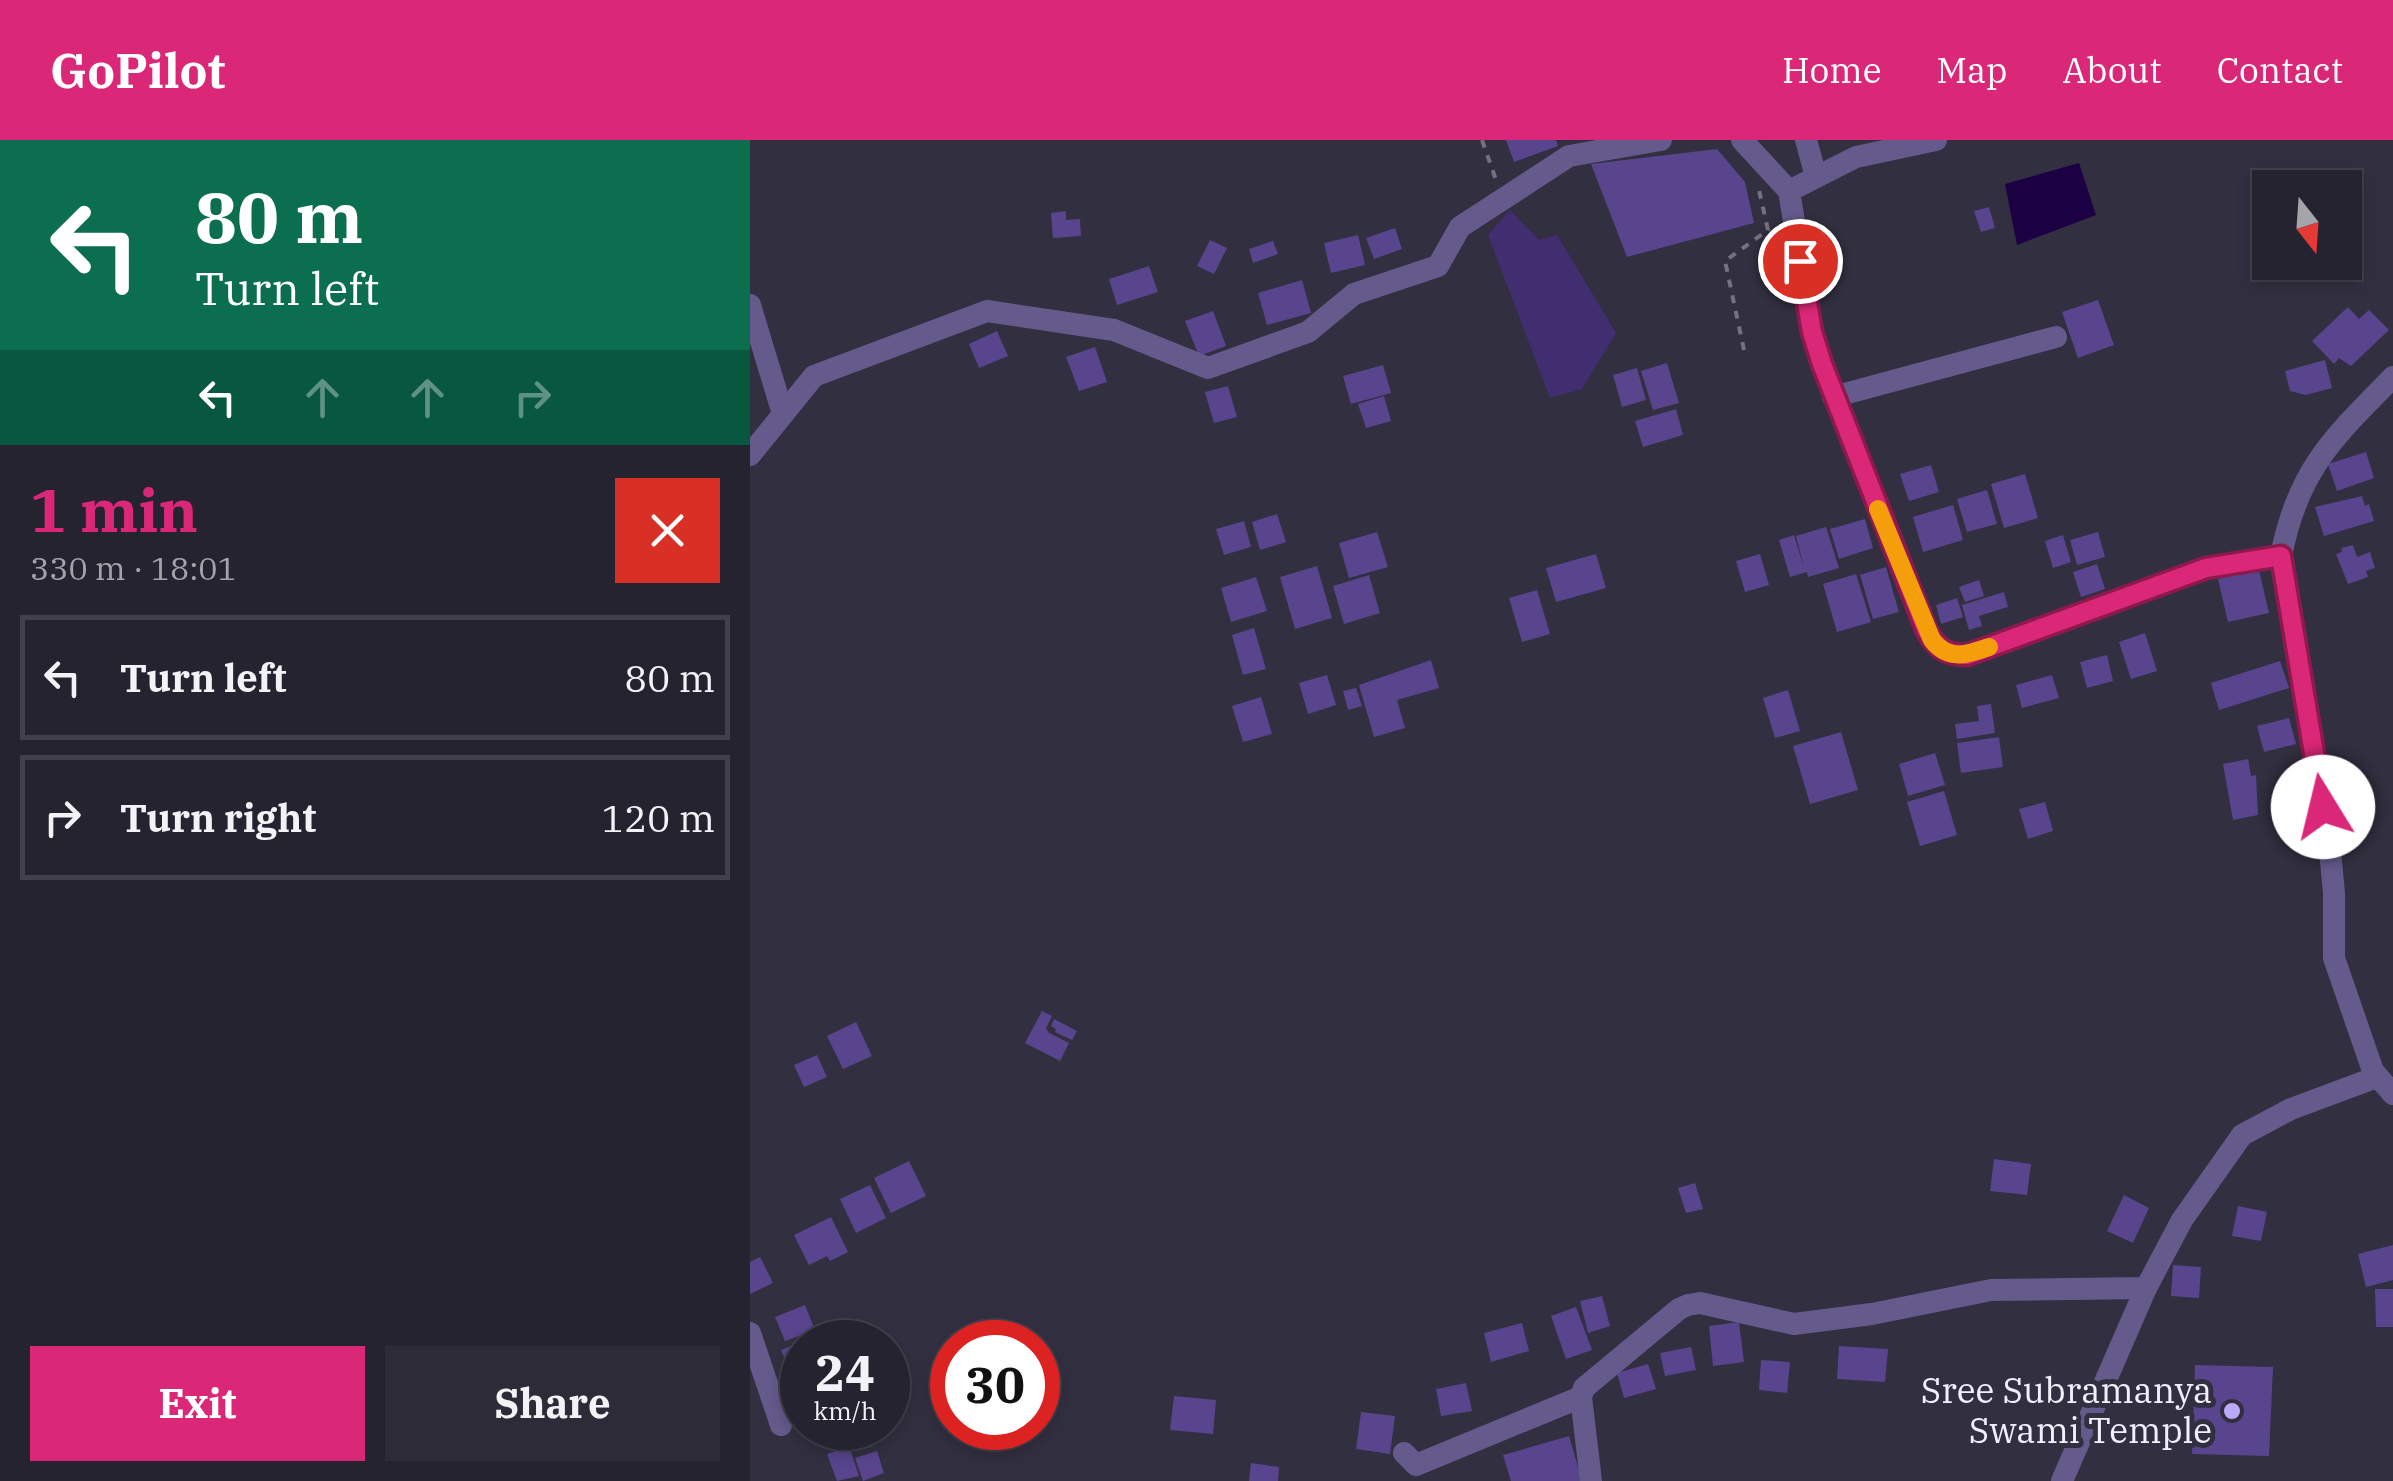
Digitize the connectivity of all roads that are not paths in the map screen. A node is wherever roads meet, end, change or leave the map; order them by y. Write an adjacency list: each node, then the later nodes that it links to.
1 (1661, 140): 11 (street)
2 (1806, 140): 5 (street)
3 (1936, 140): 5 (street)
4 (1746, 145): 6 (street)
5 (1816, 177): 6 (street)
6 (1789, 190): 10 (street)
7 (750, 305): 11 (street)
8 (2056, 338): 10 (street)
9 (2393, 376): 13 (street)
10 (1833, 398): 13 (street)
11 (783, 414): 12 (street)
12 (750, 454)
13 (2281, 556): 14 (street)
14 (2385, 1086): 15 (street)
15 (2146, 1288): 17 (street); 21 (street)
16 (750, 1333): 18 (street)
17 (1581, 1396): 19 (street); 20 (street)
18 (780, 1422)
19 (1404, 1453)
20 (1591, 1481)
21 (2062, 1481)

